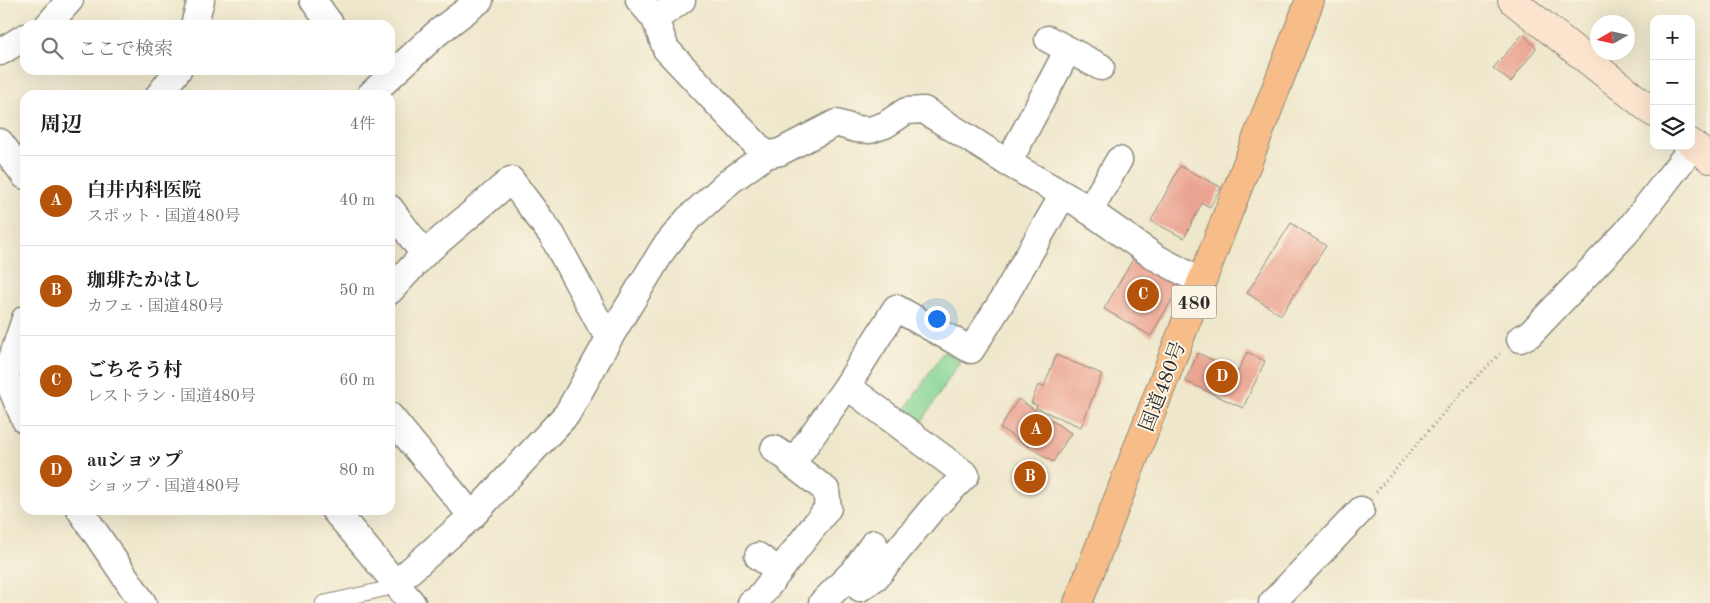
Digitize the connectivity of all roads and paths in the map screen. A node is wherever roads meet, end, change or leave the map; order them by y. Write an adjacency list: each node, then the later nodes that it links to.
1 (70, 0): 9 (street)
2 (201, 0): 10 (street)
3 (313, 0): 11 (street)
4 (480, 0): 14 (street)
5 (682, 0): 8 (street)
6 (1310, 0): 31 (highway, 国道480号 / 480)
7 (1512, 0): 20 (street)
8 (647, 10): 23 (street)
9 (52, 20)
10 (195, 20)
11 (328, 20)
12 (20, 40): 13 (street)
13 (0, 52)
14 (395, 65)
15 (1101, 67): 25 (street)
16 (174, 75): 19 (street)
17 (382, 75): 18 (street)
18 (371, 84)
19 (162, 90)
20 (1650, 110)
21 (0, 142): 26 (street)
22 (1698, 149): 35 (street)
23 (766, 155): 25 (street); 34 (street)
24 (1119, 160): 28 (street)
25 (1008, 163): 27 (street)
26 (20, 169)
27 (1063, 195): 28 (street); 37 (street)
28 (1089, 211): 31 (street)
29 (395, 215): 30 (street)
30 (424, 254): 32 (street); 34 (street)
31 (1202, 282): 54 (highway, 国道480号 / 480)
32 (395, 286)
33 (20, 333): 36 (street)
34 (611, 335): 43 (street)
35 (1520, 340): 40 (path)
36 (3, 378): 38 (street)
37 (847, 386): 46 (street); 48 (street)
38 (20, 410)
39 (395, 422): 43 (street)
40 (1361, 510): 55 (street)
41 (83, 515): 49 (street)
42 (339, 515): 47 (street)
43 (472, 516): 47 (street)
44 (874, 543): 48 (street)
45 (758, 556): 46 (street)
46 (779, 571): 52 (street)
47 (394, 584): 50 (lane); 51 (street)
48 (860, 587): 53 (street)
49 (143, 603)
50 (323, 603)
51 (412, 603)
52 (751, 603)
53 (822, 603)
54 (1078, 603)
55 (1272, 603)

